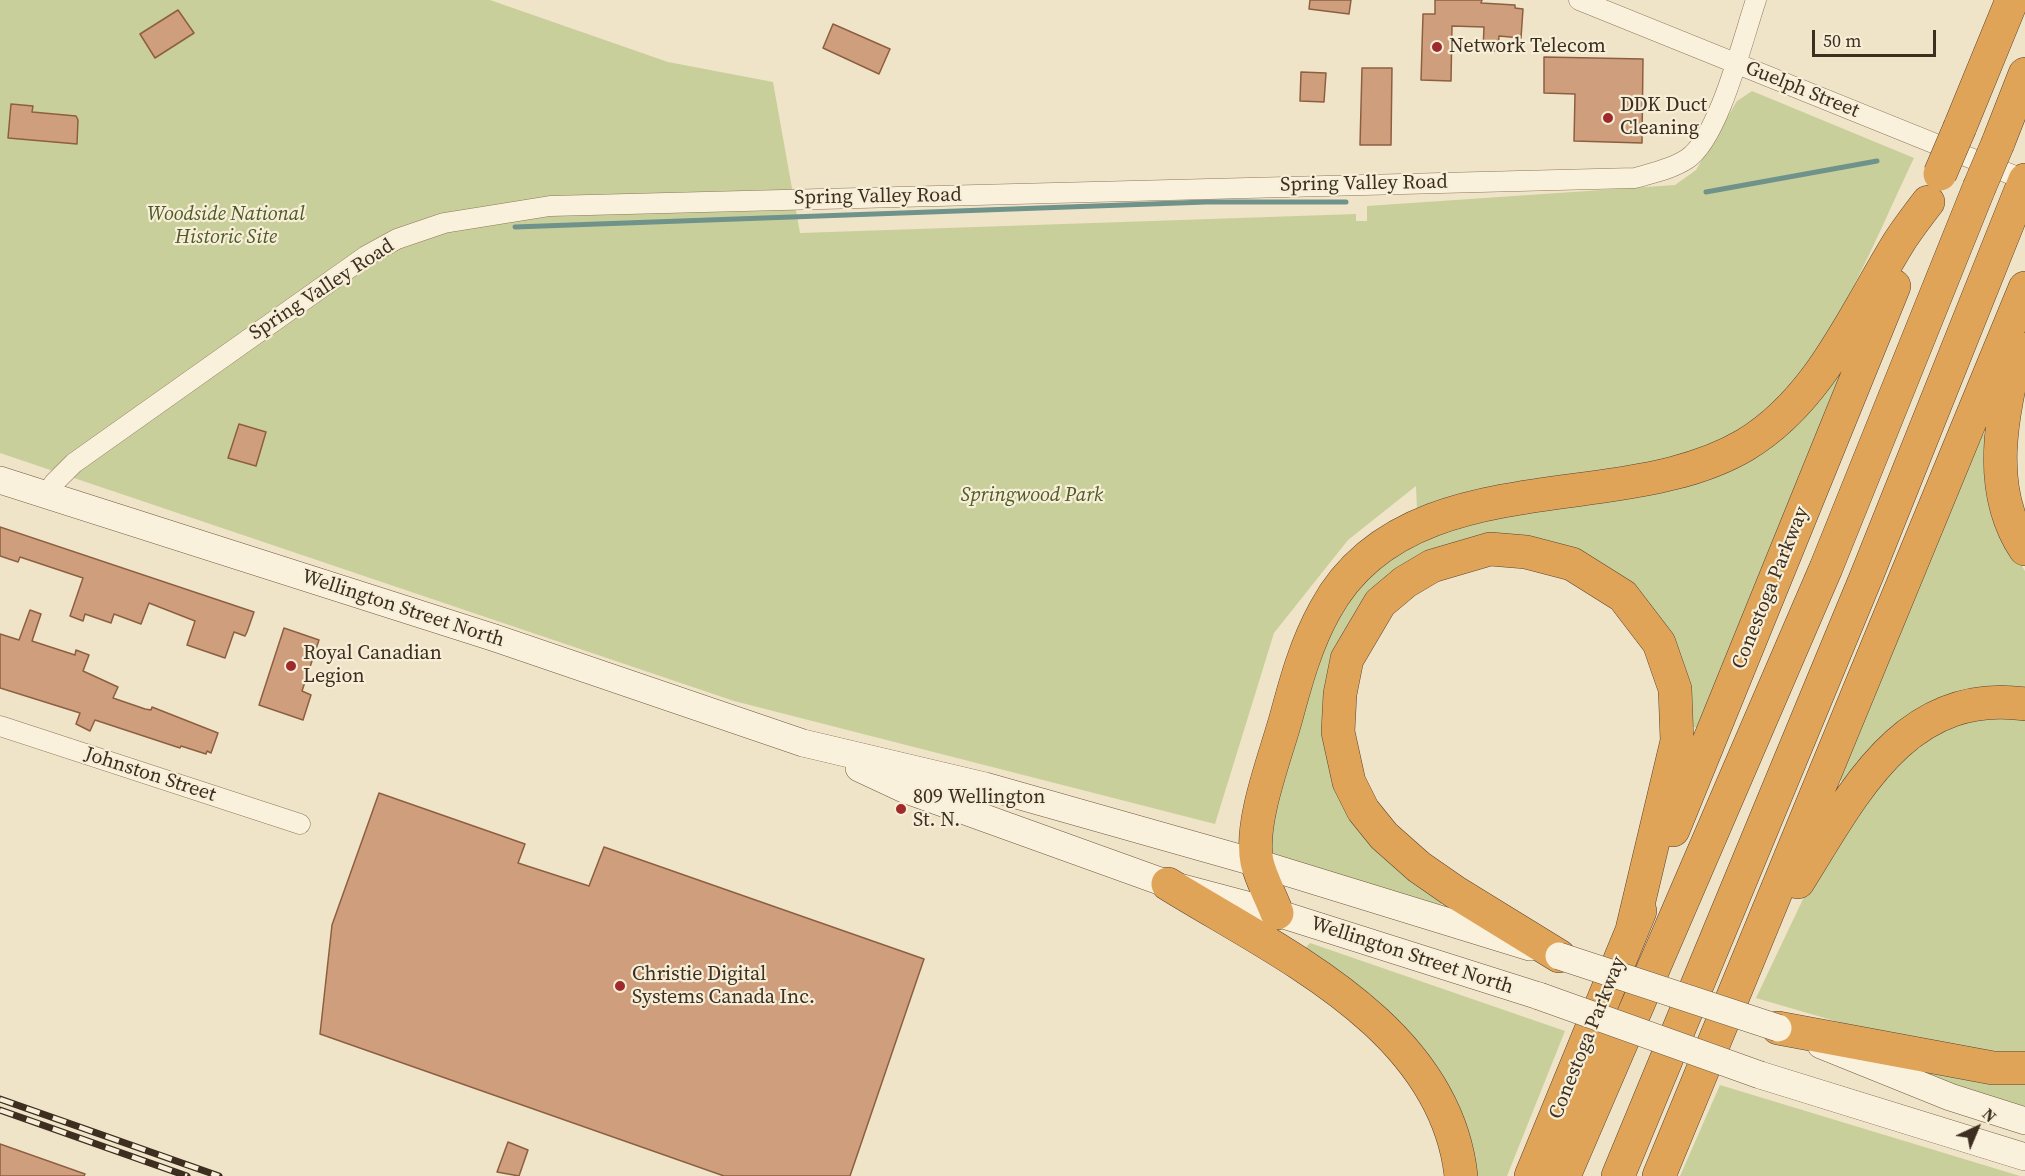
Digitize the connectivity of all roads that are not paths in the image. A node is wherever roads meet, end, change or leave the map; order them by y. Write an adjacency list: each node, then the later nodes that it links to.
1 (1579, 0): 4 (street, Guelph Street)
2 (1756, 0): 4 (street, Spring Valley Road)
3 (2012, 0): 6 (highway, Conestoga Parkway, bridge)
4 (1734, 63): 7 (street, Guelph Street); 11 (street, Spring Valley Road)
5 (2025, 74): 29 (highway, Conestoga Parkway, bridge)
6 (1934, 188): 17 (highway); 20 (highway, Conestoga Parkway)
7 (2022, 188): 30 (highway)
8 (2025, 288): 22 (highway)
9 (2025, 320): 12 (highway)
10 (0, 480): 11 (street, Wellington Street North)
11 (46, 495): 15 (street, Wellington Street North)
12 (2025, 549)
13 (2025, 704): 22 (highway)
14 (0, 726): 16 (street, Johnston Street)
15 (803, 743): 17 (street, Wellington Street North); 18 (street, Wellington Street North)
16 (300, 824)
17 (1257, 863): 19 (highway); 21 (street, Wellington Street North)
18 (1168, 884): 19 (street, Wellington Street North); 27 (highway)
19 (1277, 913): 26 (street, Wellington Street North, bridge)
20 (1632, 930): 21 (highway); 28 (highway, Conestoga Parkway)
21 (1559, 956): 23 (street, Wellington Street North, bridge)
22 (1748, 962): 31 (highway)
23 (1778, 1028): 24 (highway); 25 (street, Wellington Street North)
24 (2025, 1068)
25 (2025, 1121)
26 (2025, 1157)
27 (1461, 1176)
28 (1531, 1176)
29 (1563, 1176)
30 (1618, 1176)
31 (1659, 1176)

